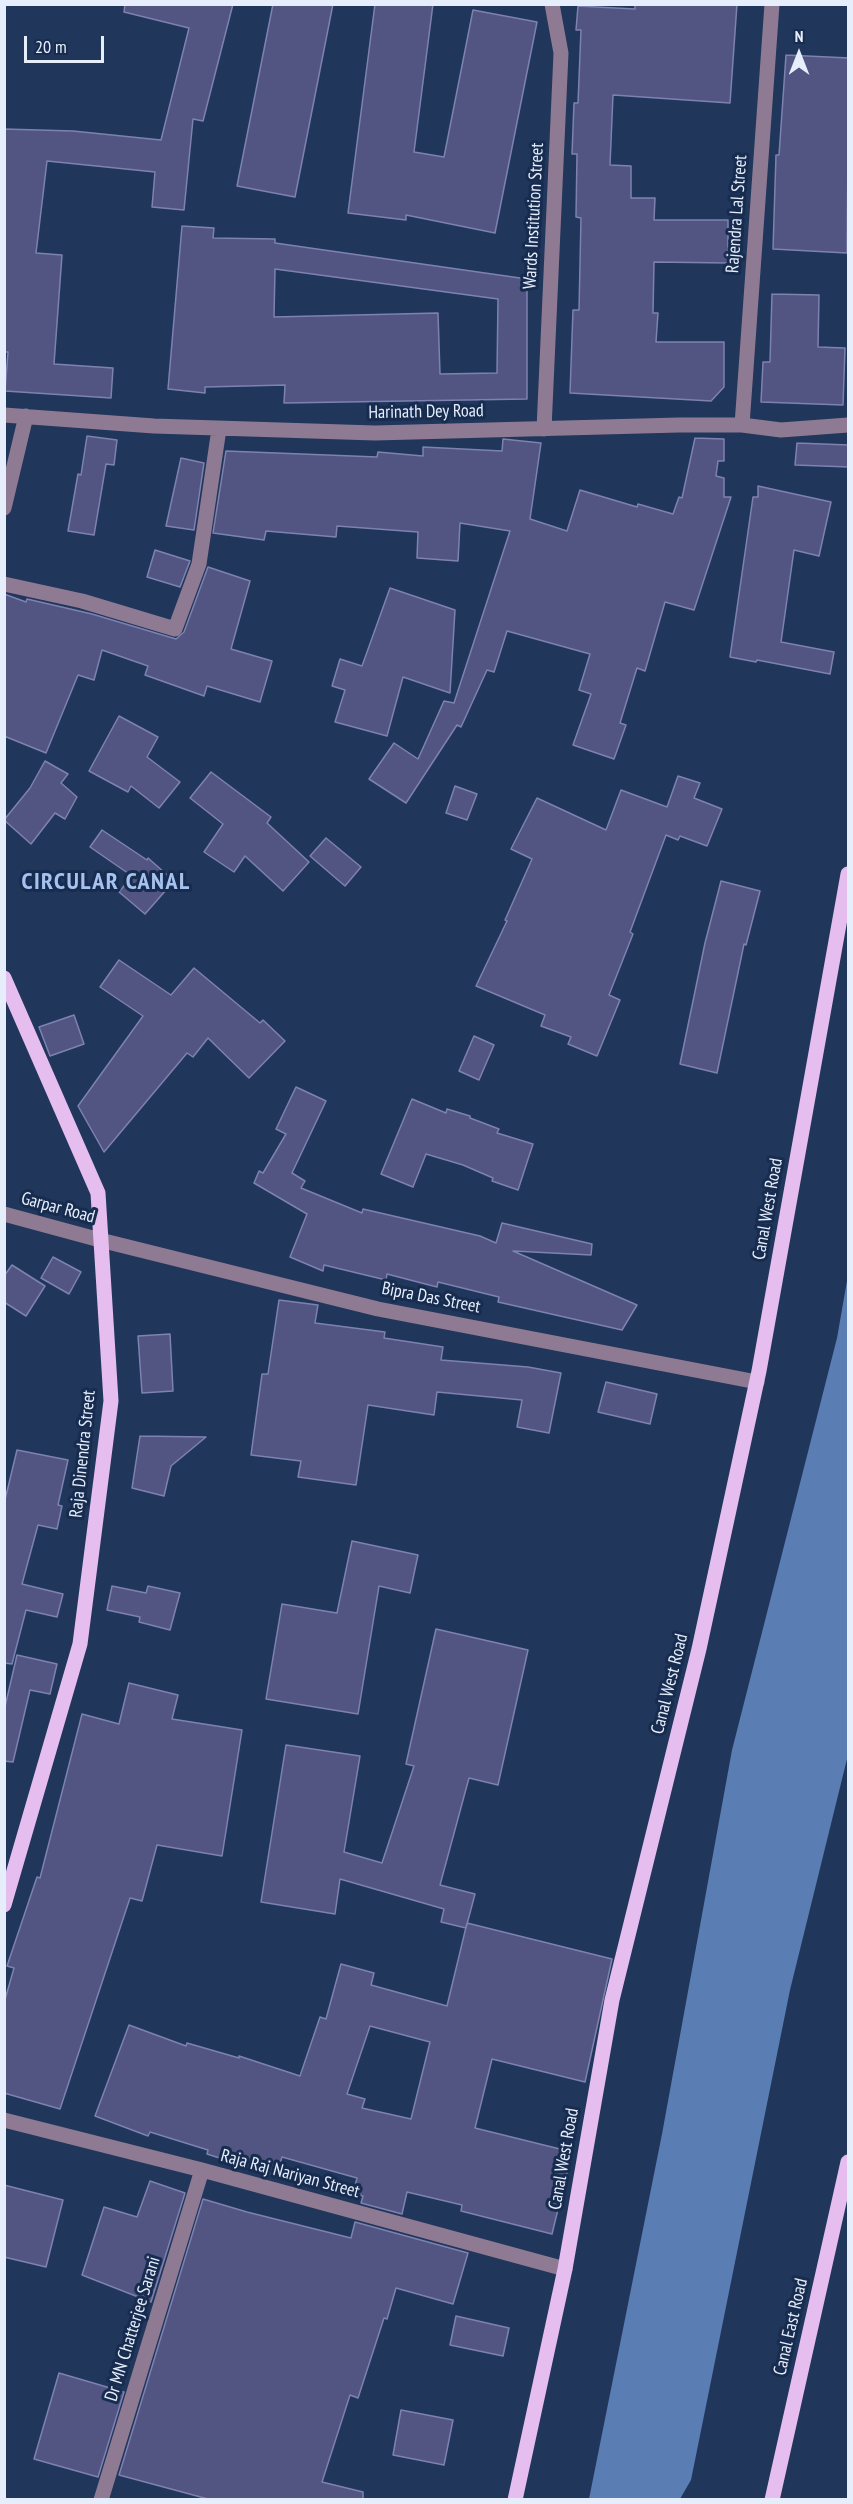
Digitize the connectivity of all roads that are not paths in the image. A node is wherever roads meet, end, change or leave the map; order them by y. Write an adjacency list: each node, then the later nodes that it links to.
1 (552, 4): 8 (street, Wards Institution Street)
2 (772, 4): 6 (street, Rajendra Lal Street)
3 (4, 415): 4 (street, Harinath Dey Road)
4 (26, 416): 7 (street, Harinath Dey Road); 9 (street)
5 (849, 425): 6 (street, Harinath Dey Road)
6 (742, 426): 8 (street, Harinath Dey Road)
7 (219, 429): 8 (street, Harinath Dey Road); 10 (street)
8 (544, 429)
9 (4, 508)
10 (4, 584)
11 (849, 874): 15 (main road, Canal West Road)
12 (4, 978): 14 (main road, Raja Dinendra Street)
13 (4, 1214): 14 (street, Garpar Road)
14 (100, 1240): 15 (street, Bipra Das Street); 16 (main road, Raja Dinendra Street)
15 (757, 1382): 20 (main road, Canal West Road)
16 (4, 1905)
17 (4, 2120): 19 (street, Raja Raj Nariyan Street)
18 (848, 2169): 23 (main road, Canal East Road)
19 (202, 2170): 20 (street, Raja Raj Nariyan Street); 21 (street, Dr MN Chatterjee Sarani)
20 (565, 2269): 22 (main road, Canal West Road)
21 (101, 2499)
22 (515, 2499)
23 (772, 2499)

